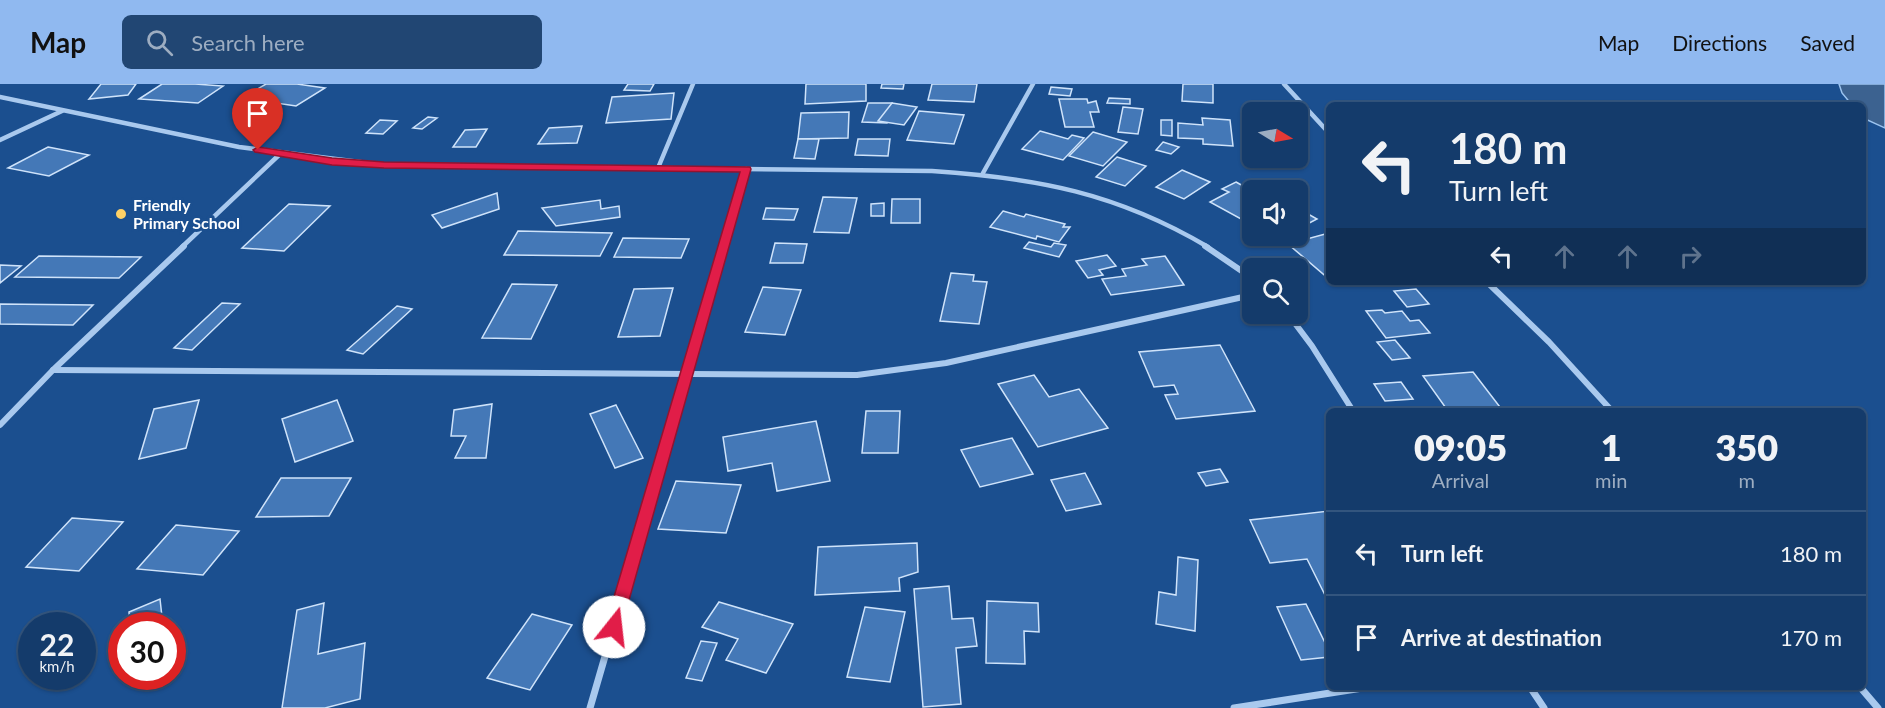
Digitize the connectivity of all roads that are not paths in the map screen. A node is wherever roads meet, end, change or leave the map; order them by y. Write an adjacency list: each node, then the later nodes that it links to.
1 (693, 84): 9 (street)
2 (1033, 84): 11 (street)
3 (1284, 84): 6 (street)
4 (0, 97): 5 (street)
5 (63, 110): 7 (street); 8 (street)
6 (1326, 130)
7 (0, 140)
8 (279, 154): 9 (street); 16 (street)
9 (658, 168): 10 (street)
10 (746, 169): 11 (street); 17 (street)
11 (983, 173): 12 (street)
12 (1242, 271)
13 (1490, 285): 19 (street)
14 (1242, 297): 17 (street)
15 (1295, 324): 18 (street)
16 (53, 370): 17 (street); 20 (street)
17 (687, 375): 24 (street)
18 (1351, 408)
19 (1609, 408)
20 (0, 425)
21 (1350, 690): 25 (street)
22 (1532, 690): 26 (street)
23 (1863, 690): 27 (street)
24 (591, 708)
25 (1234, 708)
26 (1544, 708)
27 (1878, 708)

